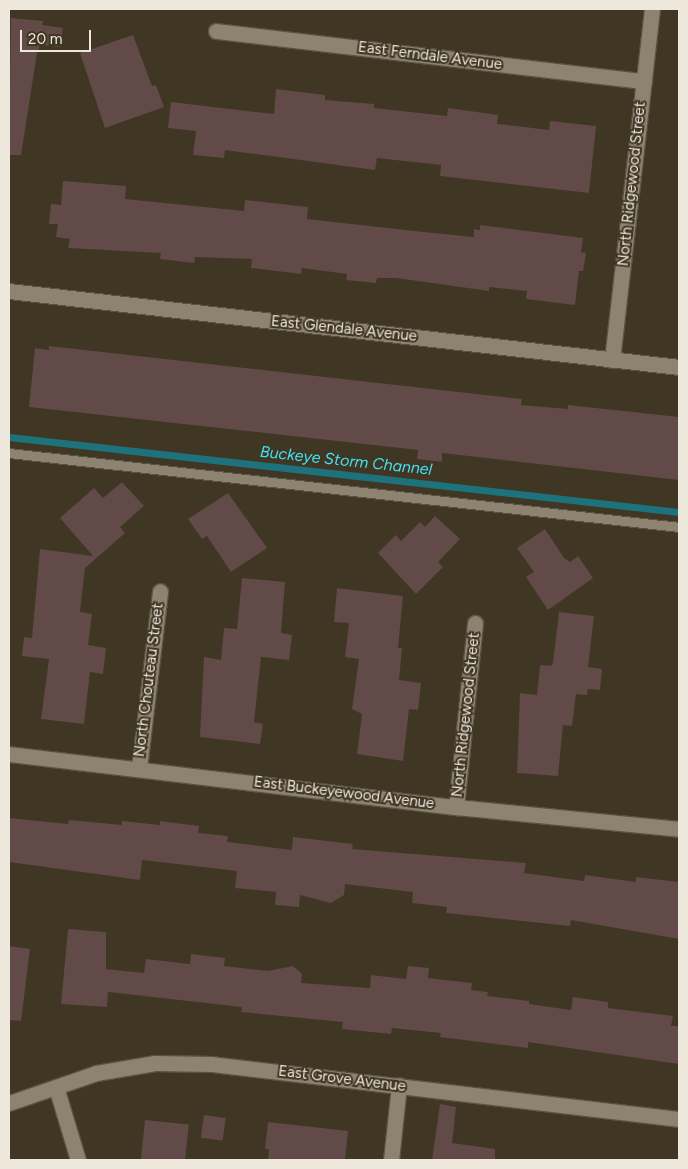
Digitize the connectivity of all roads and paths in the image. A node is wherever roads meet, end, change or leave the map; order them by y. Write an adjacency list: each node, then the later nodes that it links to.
1 (652, 9): 3 (street, North Ridgewood Street)
2 (216, 31): 3 (street, East Ferndale Avenue)
3 (644, 81): 5 (street, North Ridgewood Street)
4 (9, 291): 5 (street, East Glendale Avenue)
5 (612, 360): 6 (street, East Glendale Avenue)
6 (679, 368)
7 (9, 452): 8 (lane)
8 (679, 527)
9 (160, 591): 12 (street, North Chouteau Street)
10 (476, 624): 13 (street, North Ridgewood Street)
11 (9, 754): 12 (street, East Buckeyewood Avenue)
12 (139, 768): 13 (street, East Buckeyewood Avenue)
13 (456, 807): 14 (street, East Buckeyewood Avenue)
14 (679, 829)
15 (56, 1086): 16 (street, East Grove Avenue); 17 (street, East Grove Avenue); 19 (street)
16 (399, 1086): 18 (street, East Grove Avenue); 20 (street)
17 (9, 1103)
18 (679, 1119)
19 (78, 1160)
20 (391, 1160)

